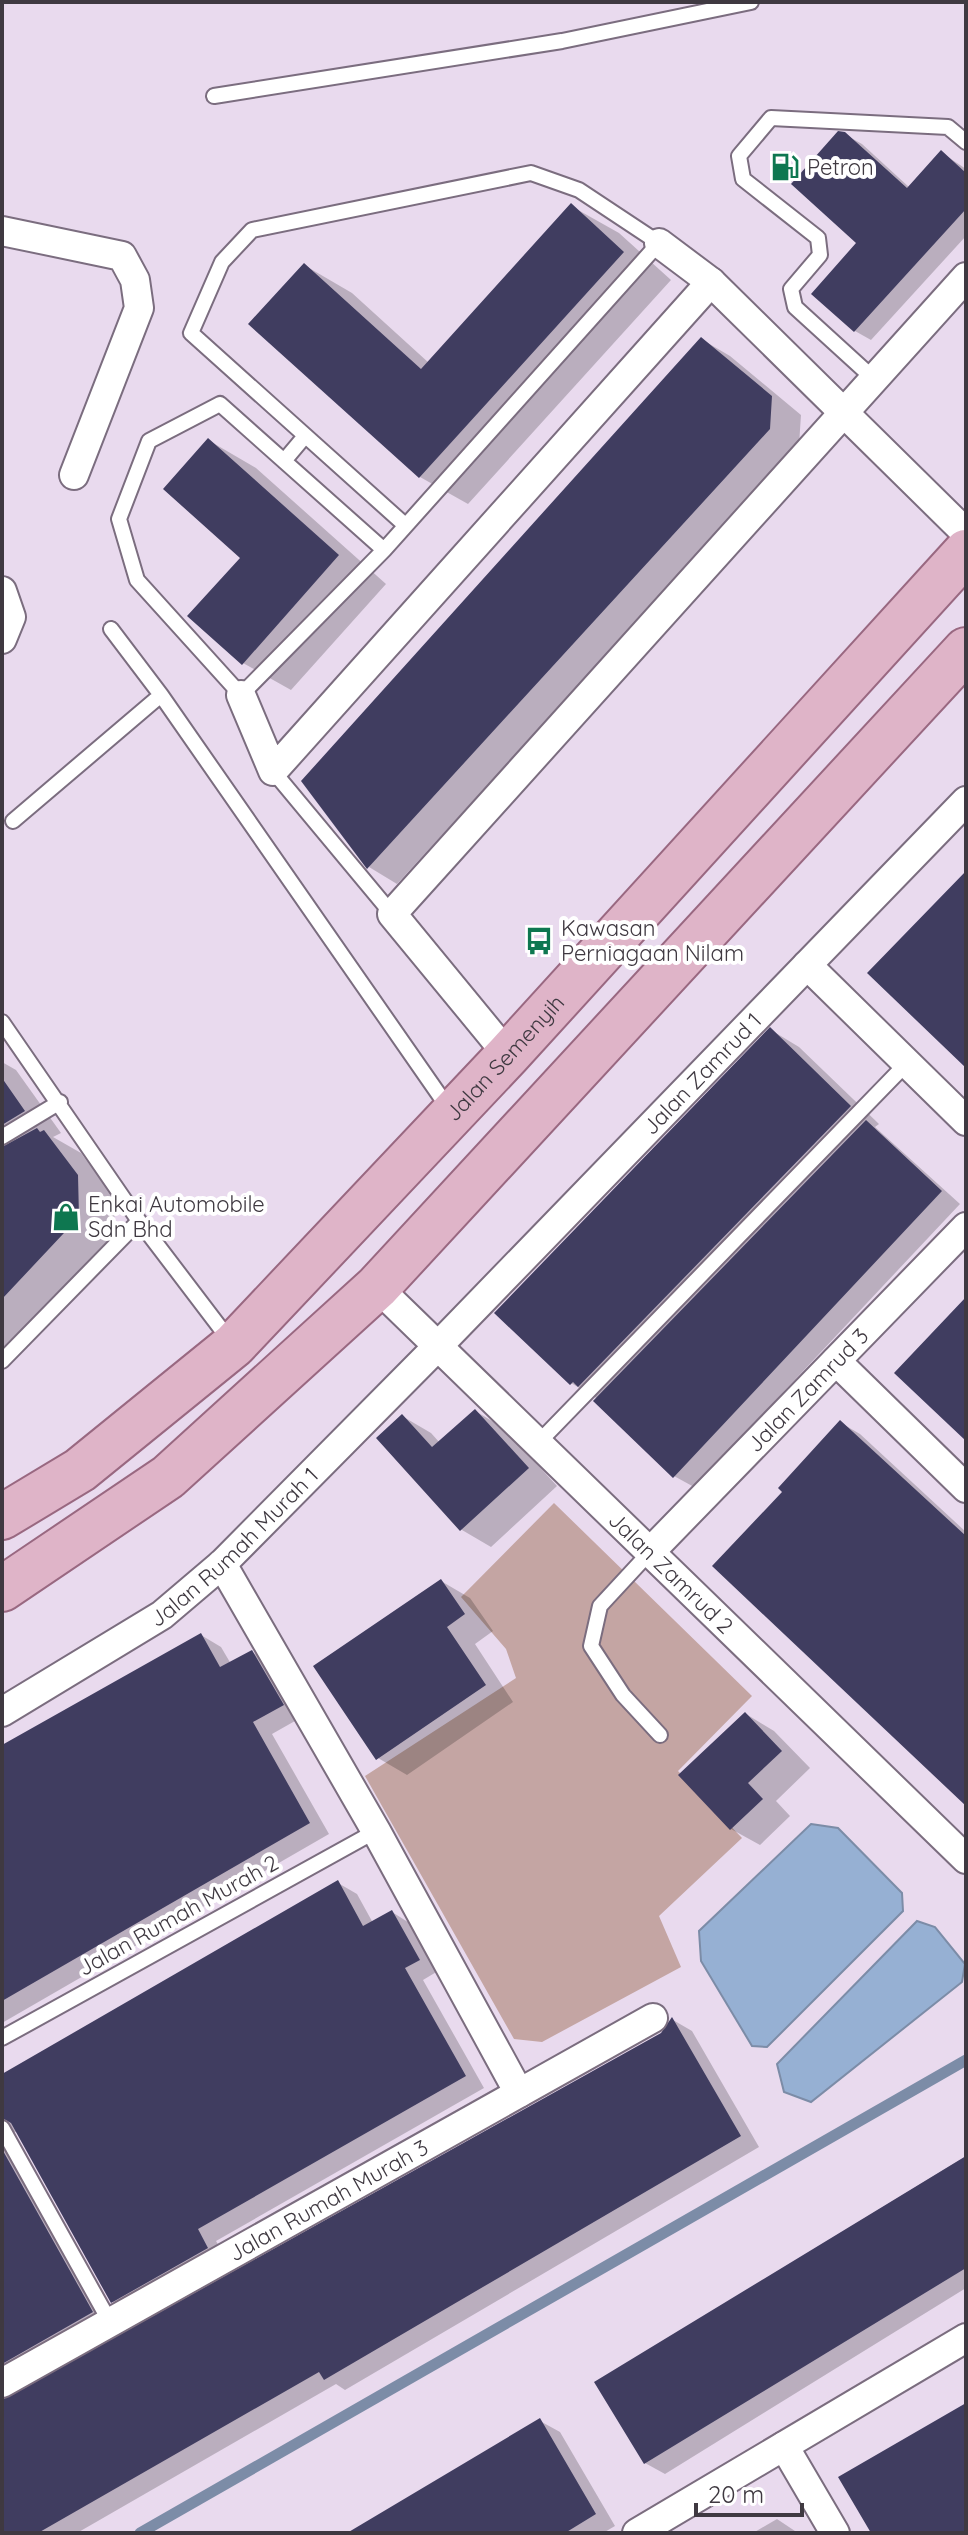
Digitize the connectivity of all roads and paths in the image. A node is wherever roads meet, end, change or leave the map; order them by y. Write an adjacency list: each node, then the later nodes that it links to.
1 (751, 2): 2 (lane)
2 (214, 96)
3 (966, 142): 8 (lane)
4 (2, 231): 12 (street)
5 (659, 243): 7 (street); 10 (lane); 13 (lane)
6 (966, 277): 8 (street)
7 (711, 282): 9 (street); 23 (street)
8 (874, 379): 9 (street)
9 (843, 412): 14 (street); 26 (street)
10 (305, 436): 11 (lane); 13 (lane)
11 (284, 461): 15 (lane); 22 (lane)
12 (74, 475)
13 (405, 525): 15 (lane)
14 (966, 533)
15 (384, 550): 22 (lane)
16 (966, 552): 29 (main road, Jalan Semenyih)
17 (2, 591): 19 (street)
18 (111, 629): 21 (lane)
19 (2, 639)
20 (966, 650): 37 (main road)
21 (161, 695): 25 (lane); 32 (lane)
22 (241, 695): 23 (street)
23 (273, 771): 26 (lane)
24 (966, 801): 27 (street, Jalan Zamrud 1)
25 (13, 821)
26 (392, 914): 29 (street)
27 (807, 965): 30 (street); 39 (street, Jalan Zamrud 1)
28 (2, 1022): 31 (lane)
29 (508, 1055): 32 (main road, Jalan Semenyih)
30 (907, 1063): 33 (street); 42 (lane)
31 (60, 1102): 34 (lane); 35 (lane)
32 (452, 1113): 38 (main road, Jalan Semenyih)
33 (966, 1121)
34 (2, 1137)
35 (139, 1221): 38 (lane); 40 (lane)
36 (966, 1227): 41 (street, Jalan Zamrud 3)
37 (377, 1287): 39 (street, Jalan Zamrud 2); 47 (main road)
38 (234, 1345): 44 (main road, Jalan Semenyih)
39 (438, 1346): 42 (street, Jalan Zamrud 2); 46 (street, Jalan Rumah Murah 1)
40 (2, 1361)
41 (836, 1361): 43 (street); 45 (street, Jalan Zamrud 3)
42 (538, 1443): 45 (street, Jalan Zamrud 2)
43 (966, 1488)
44 (2, 1517)
45 (650, 1552): 49 (lane); 51 (street, Jalan Zamrud 2)
46 (222, 1564): 48 (street, Jalan Rumah Murah 1); 50 (street)
47 (2, 1589)
48 (2, 1712)
49 (660, 1735)
50 (376, 1831): 53 (lane, Jalan Rumah Murah 2); 54 (street)
51 (966, 1859)
52 (653, 2018): 54 (street, Jalan Rumah Murah 3)
53 (2, 2038)
54 (519, 2093): 56 (street, Jalan Rumah Murah 3)
55 (2, 2128): 56 (lane)
56 (110, 2322): 58 (street, Jalan Rumah Murah 3)
57 (966, 2338): 59 (street)
58 (2, 2383)
59 (784, 2446): 60 (street); 61 (street)
60 (637, 2533)
61 (835, 2533)

